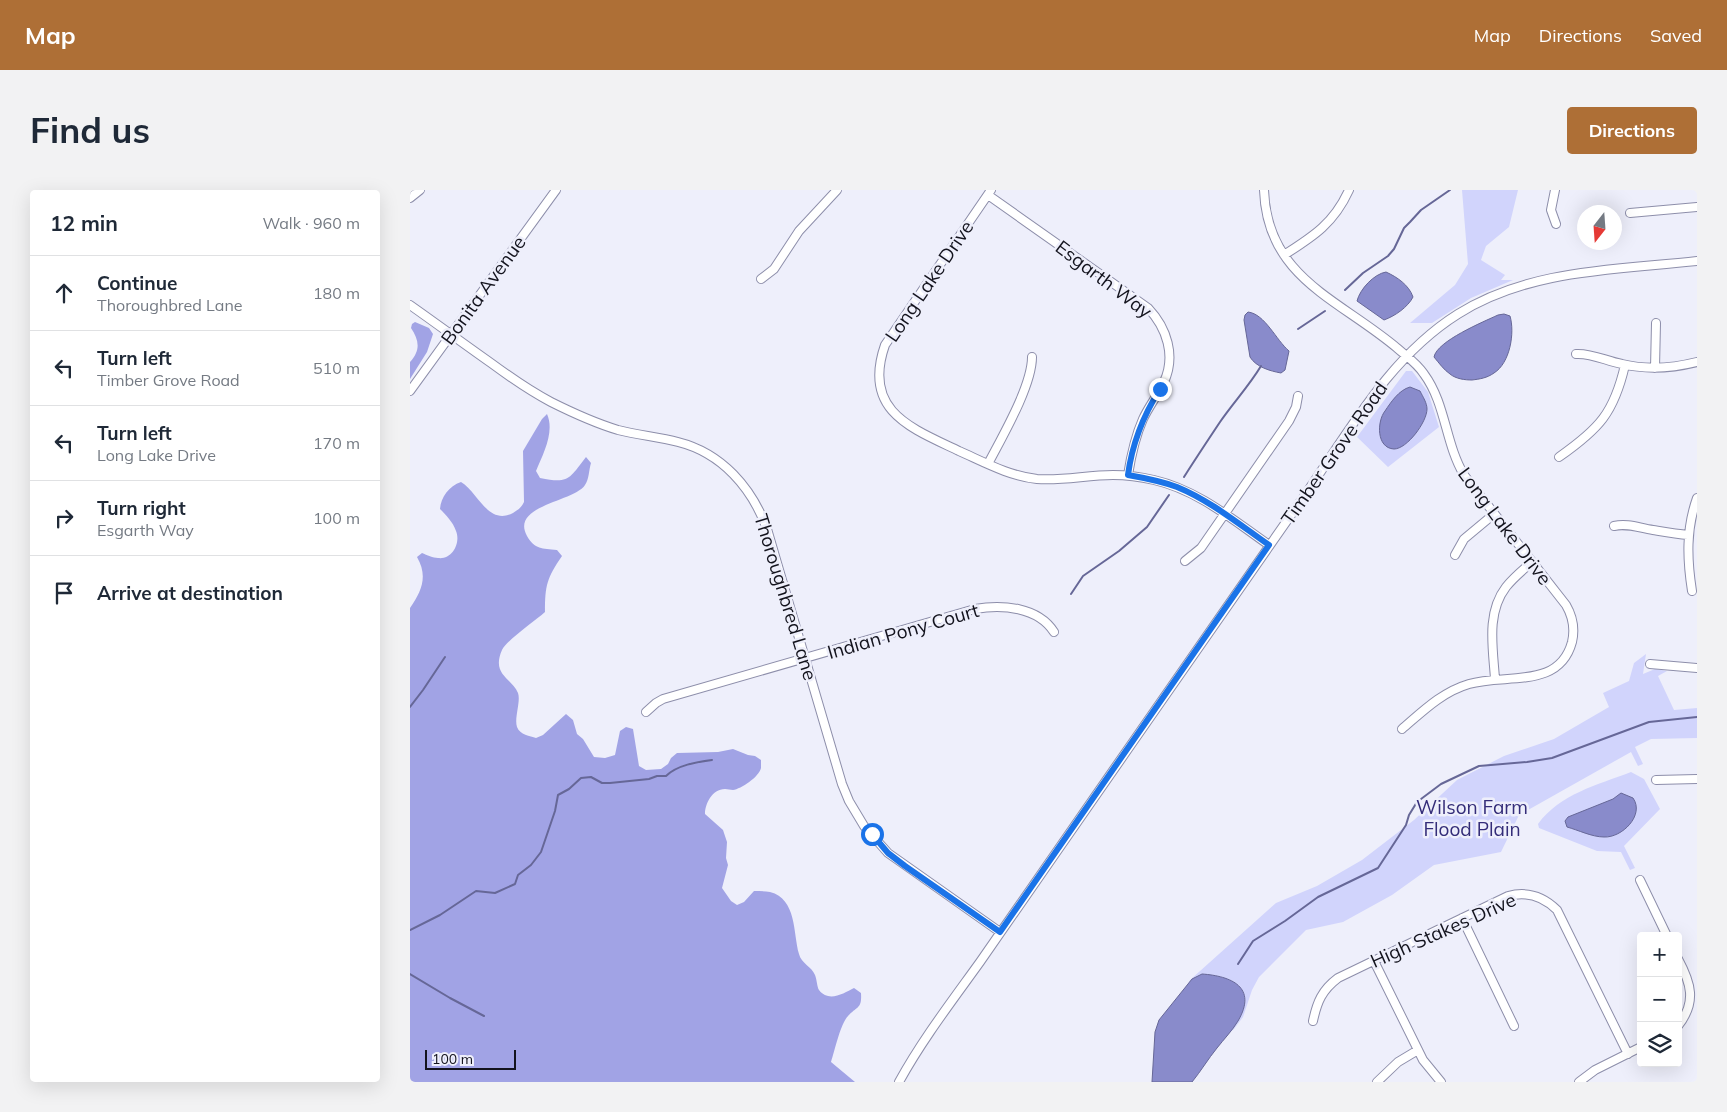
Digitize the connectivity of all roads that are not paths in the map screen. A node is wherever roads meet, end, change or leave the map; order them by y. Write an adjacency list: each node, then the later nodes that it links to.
1 (420, 190): 10 (street)
2 (556, 190): 19 (street, Bonita Avenue)
3 (823, 190): 9 (street)
4 (838, 190): 9 (street)
5 (1264, 190): 14 (street, Long Lake Drive)
6 (1349, 190): 14 (street)
7 (1555, 190): 13 (street)
8 (990, 193): 29 (street, Long Lake Drive); 30 (street, Esgarth Way)
9 (830, 197): 16 (street)
10 (410, 198)
11 (1697, 207): 12 (street)
12 (1630, 213)
13 (1556, 224)
14 (1284, 255): 21 (street, Long Lake Drive)
15 (1697, 261): 21 (street, Timber Grove Road)
16 (761, 279)
17 (410, 305): 19 (street, Thoroughbred Lane)
18 (1656, 323): 25 (street)
19 (450, 334): 26 (street, Bonita Avenue); 42 (street, Thoroughbred Lane)
20 (1576, 354): 24 (street)
21 (1406, 356): 33 (street, Long Lake Drive); 36 (street, Timber Grove Road)
22 (1032, 357): 29 (street)
23 (1697, 362): 25 (street)
24 (1625, 365): 25 (street); 28 (street)
25 (1655, 368)
26 (410, 391)
27 (1298, 396): 32 (street)
28 (1560, 457)
29 (988, 464): 30 (street, Long Lake Drive)
30 (1128, 475): 32 (street, Long Lake Drive)
31 (1697, 498): 35 (street)
32 (1224, 514): 36 (street, Long Lake Drive); 38 (street)
33 (1494, 514): 37 (street); 39 (street, Long Lake Drive)
34 (1614, 526): 35 (street)
35 (1688, 535): 40 (street)
36 (1269, 545): 52 (street, Timber Grove Road)
37 (1455, 555)
38 (1185, 561)
39 (1532, 562): 45 (street); 45 (street, Long Lake Drive)
40 (1692, 591)
41 (1054, 632): 42 (street, Indian Pony Court)
42 (805, 658): 46 (street, Indian Pony Court); 52 (street, Thoroughbred Lane)
43 (1650, 664): 44 (street)
44 (1697, 668)
45 (1496, 679): 47 (street, Long Lake Drive)
46 (646, 712)
47 (1402, 729)
48 (1697, 779): 49 (street)
49 (1656, 780)
50 (1640, 880): 53 (street)
51 (1462, 918): 54 (street, High Stakes Drive); 58 (street); 61 (street, High Stakes Drive)
52 (1000, 932): 62 (street, Timber Grove Road)
53 (1665, 932)
54 (1374, 961): 56 (street, High Stakes Drive); 59 (street)
55 (1682, 968): 57 (street)
56 (1313, 1021)
57 (1681, 1022)
58 (1514, 1026)
59 (1418, 1050): 63 (street); 64 (street)
60 (1637, 1050): 61 (street)
61 (1628, 1054): 65 (street)
62 (899, 1082)
63 (1377, 1082)
64 (1441, 1082)
65 (1579, 1082)

